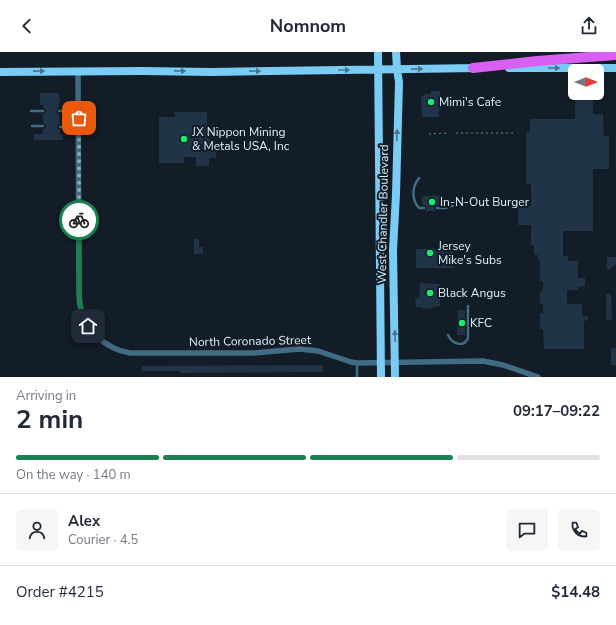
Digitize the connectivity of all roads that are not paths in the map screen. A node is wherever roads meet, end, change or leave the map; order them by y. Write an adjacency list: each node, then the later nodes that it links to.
1 (378, 52): 6 (main road, West Chandler Boulevard)
2 (396, 52): 7 (main road, West Chandler Boulevard)
3 (616, 55): 4 (highway)
4 (473, 68): 5 (main road, one-way to 5); 7 (main road, one-way to 4)
5 (616, 68)
6 (378, 69): 7 (main road); 8 (main road, one-way to 6); 24 (main road, West Chandler Boulevard)
7 (397, 69): 25 (main road, West Chandler Boulevard, one-way to 7)
8 (78, 71): 9 (main road, one-way to 8); 12 (street)
9 (0, 72)
10 (42, 110): 13 (lane)
11 (59, 110): 12 (lane)
12 (79, 110): 16 (street)
13 (31, 111)
14 (32, 126): 15 (lane)
15 (42, 126)
16 (79, 126): 17 (lane); 26 (street, North Coronado Street)
17 (60, 127)
18 (419, 178): 20 (lane)
19 (454, 205): 21 (lane)
20 (424, 208)
21 (438, 208)
22 (468, 306): 23 (lane)
23 (448, 335)
24 (381, 362): 25 (street, North Coronado Street); 26 (street, North Coronado Street); 28 (main road, West Chandler Boulevard)
25 (395, 362): 29 (main road, West Chandler Boulevard); 30 (street, North Coronado Street)
26 (357, 363): 27 (lane)
27 (357, 377)
28 (381, 377)
29 (395, 377)
30 (538, 377)

